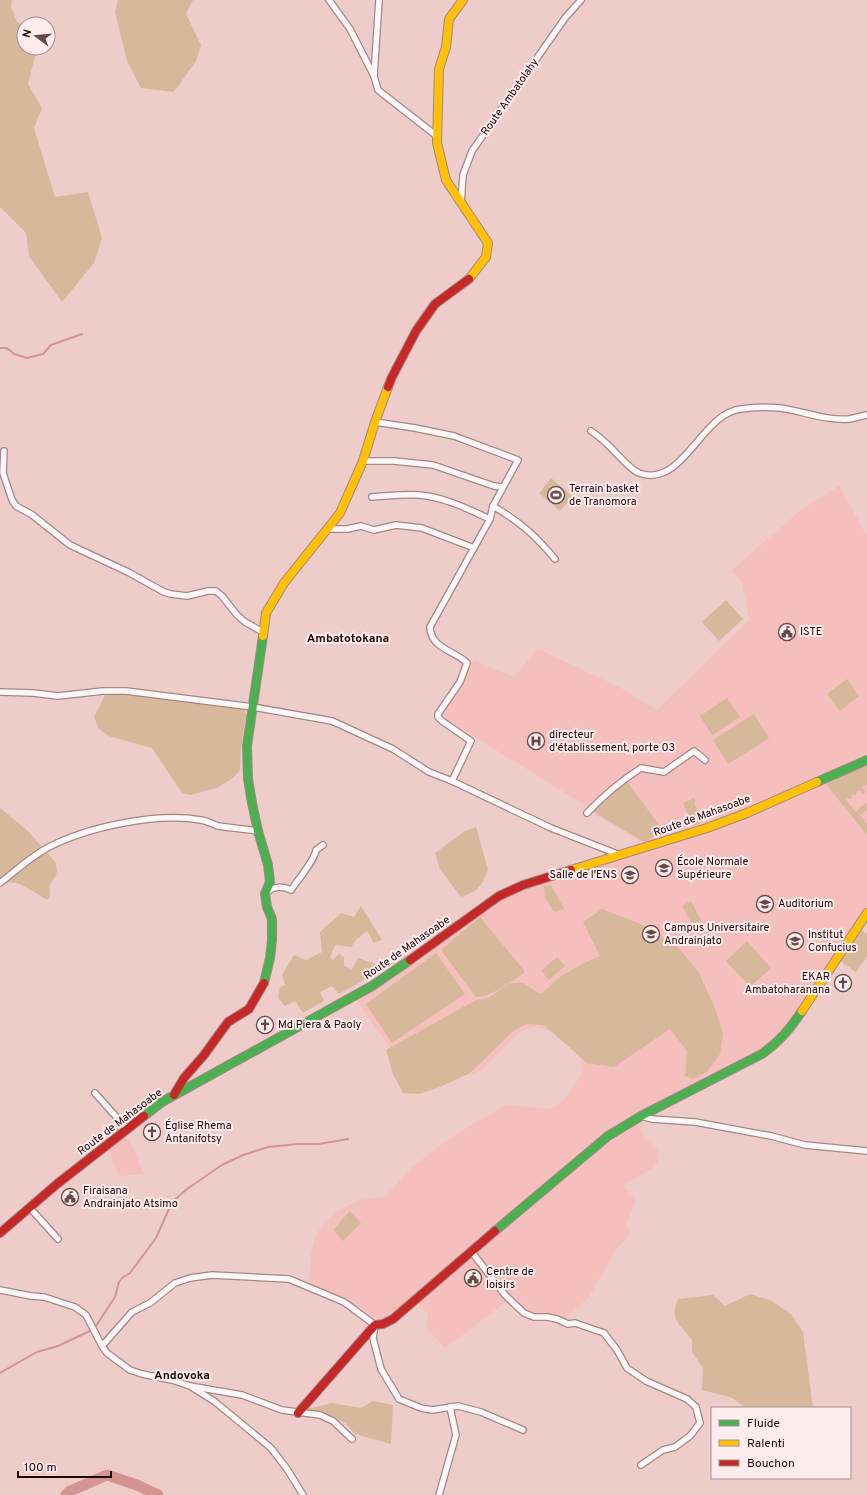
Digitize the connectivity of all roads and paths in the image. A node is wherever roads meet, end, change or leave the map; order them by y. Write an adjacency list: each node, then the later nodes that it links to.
1 (329, 0): 5 (street)
2 (379, 0): 5 (street)
3 (463, 0): 6 (street)
4 (581, 0): 7 (street, Route Ambatolahy)
5 (374, 76): 6 (street)
6 (438, 137): 7 (street)
7 (461, 203): 9 (street)
8 (867, 415): 10 (street)
9 (375, 422): 12 (street); 13 (street)
10 (591, 431)
11 (4, 451): 20 (street)
12 (363, 460): 13 (street); 17 (street)
13 (502, 487): 15 (street)
14 (372, 497): 16 (street)
15 (493, 506): 16 (street); 19 (street)
16 (490, 519): 18 (street)
17 (328, 529): 18 (street); 20 (street)
18 (474, 548): 25 (street)
19 (555, 559)
20 (263, 632): 22 (street)
21 (0, 692): 22 (street)
22 (253, 706): 25 (street); 27 (street)
23 (705, 760): 26 (street)
24 (867, 760): 29 (street, Route de Mahasoabe)
25 (452, 781): 29 (street)
26 (587, 813)
27 (258, 830): 30 (street); 31 (street)
28 (323, 845): 31 (street)
29 (620, 855): 34 (street, Route de Mahasoabe)
30 (0, 883)
31 (265, 894): 34 (street)
32 (867, 914): 35 (street)
33 (95, 1093): 36 (street)
34 (174, 1095): 36 (street, Route de Mahasoabe)
35 (641, 1116): 37 (street); 41 (street)
36 (127, 1129): 38 (street, Route de Mahasoabe)
37 (867, 1151)
38 (30, 1208): 39 (street, Route de Mahasoabe); 40 (street)
39 (0, 1233)
40 (58, 1239)
41 (471, 1251): 43 (street); 50 (street)
42 (0, 1290): 44 (street)
43 (376, 1325): 44 (street); 46 (street); 47 (street)
44 (102, 1346): 45 (street)
45 (190, 1386): 47 (street); 51 (street)
46 (450, 1407): 48 (street); 52 (street)
47 (298, 1413): 49 (street)
48 (523, 1430)
49 (352, 1439)
50 (641, 1465)
51 (303, 1495)
52 (439, 1495)

